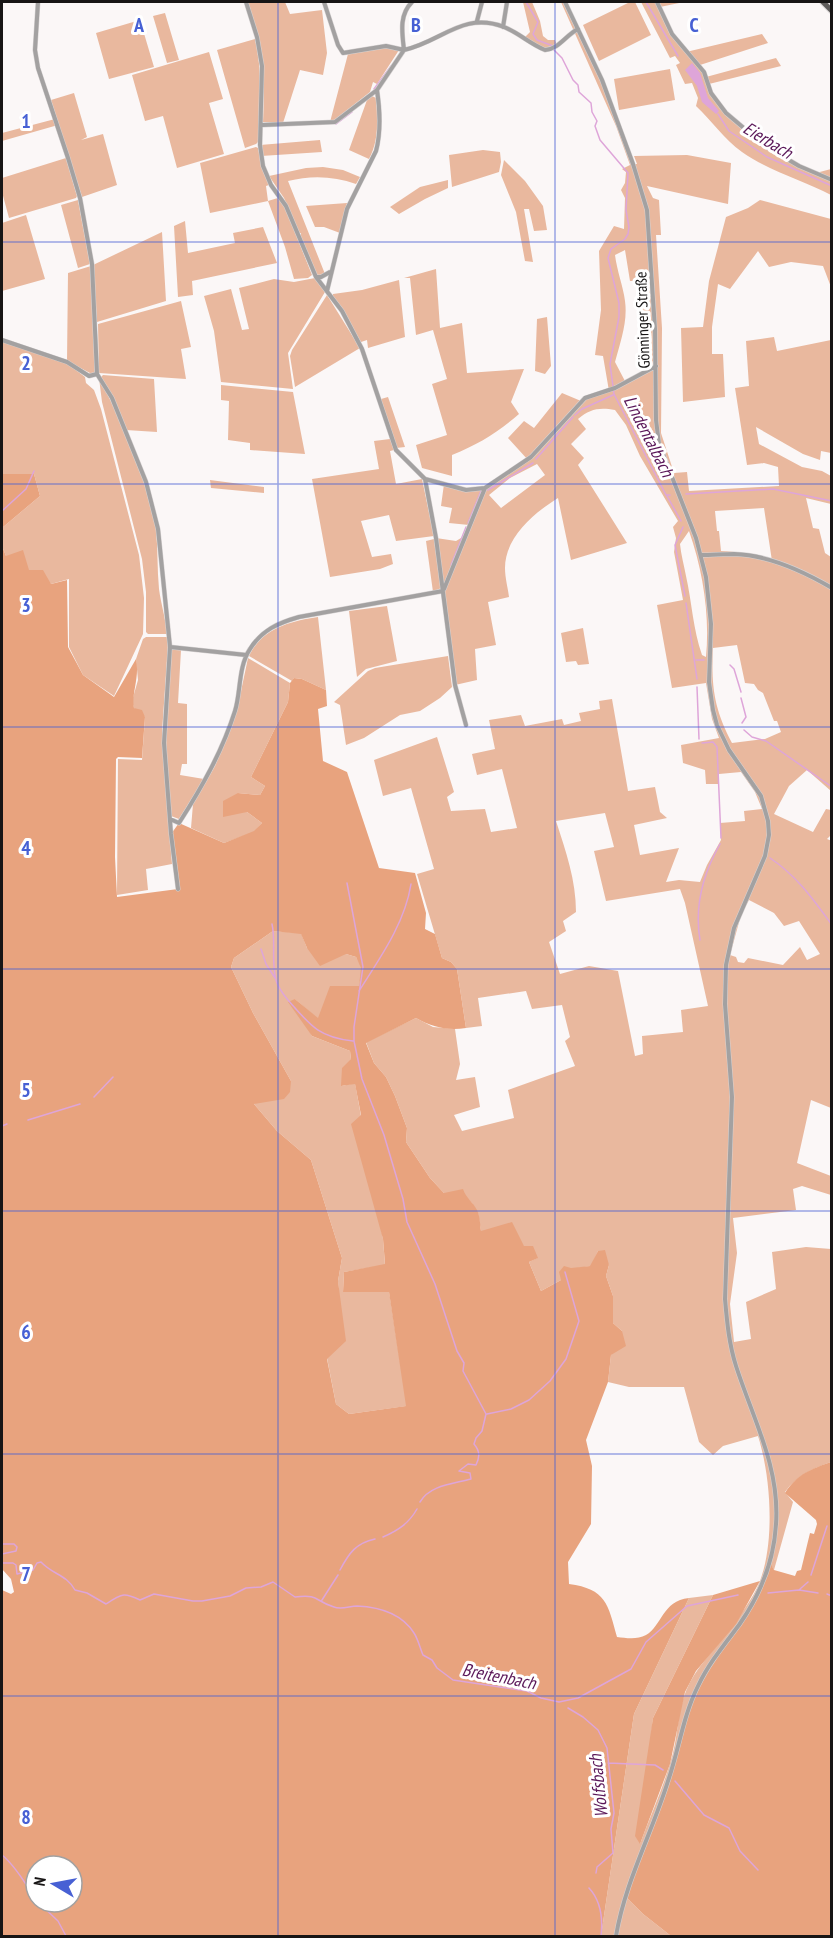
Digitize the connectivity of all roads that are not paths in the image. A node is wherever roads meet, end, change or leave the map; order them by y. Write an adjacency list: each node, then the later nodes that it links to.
1 (38, 2): 23 (street)
2 (246, 2): 16 (street)
3 (324, 2): 14 (street)
4 (412, 2): 14 (street)
5 (482, 2): 11 (street)
6 (507, 2): 12 (street)
7 (565, 2): 13 (street, Gönninger Straße)
8 (657, 2): 17 (street)
9 (824, 2): 10 (main road)
10 (831, 11)
11 (477, 21): 12 (street); 14 (street)
12 (503, 27): 13 (street)
13 (578, 29): 22 (street, Gönninger Straße)
14 (404, 50): 15 (street)
15 (377, 90): 16 (street); 18 (street)
16 (262, 125): 19 (street)
17 (831, 180)
18 (331, 271): 19 (street); 20 (street)
19 (316, 277): 20 (street)
20 (327, 291): 24 (street)
21 (2, 340): 23 (street)
22 (657, 366): 25 (street); 26 (street, Gönninger Straße)
23 (98, 374): 29 (street)
24 (425, 479): 25 (street); 28 (street)
25 (485, 488): 28 (street)
26 (701, 555): 27 (street); 34 (street, Gönninger Straße)
27 (831, 588)
28 (443, 591): 30 (street); 31 (street)
29 (170, 647): 30 (street); 32 (street)
30 (246, 655): 32 (street)
31 (466, 724)
32 (170, 819): 33 (street)
33 (178, 889)
34 (616, 1936)

